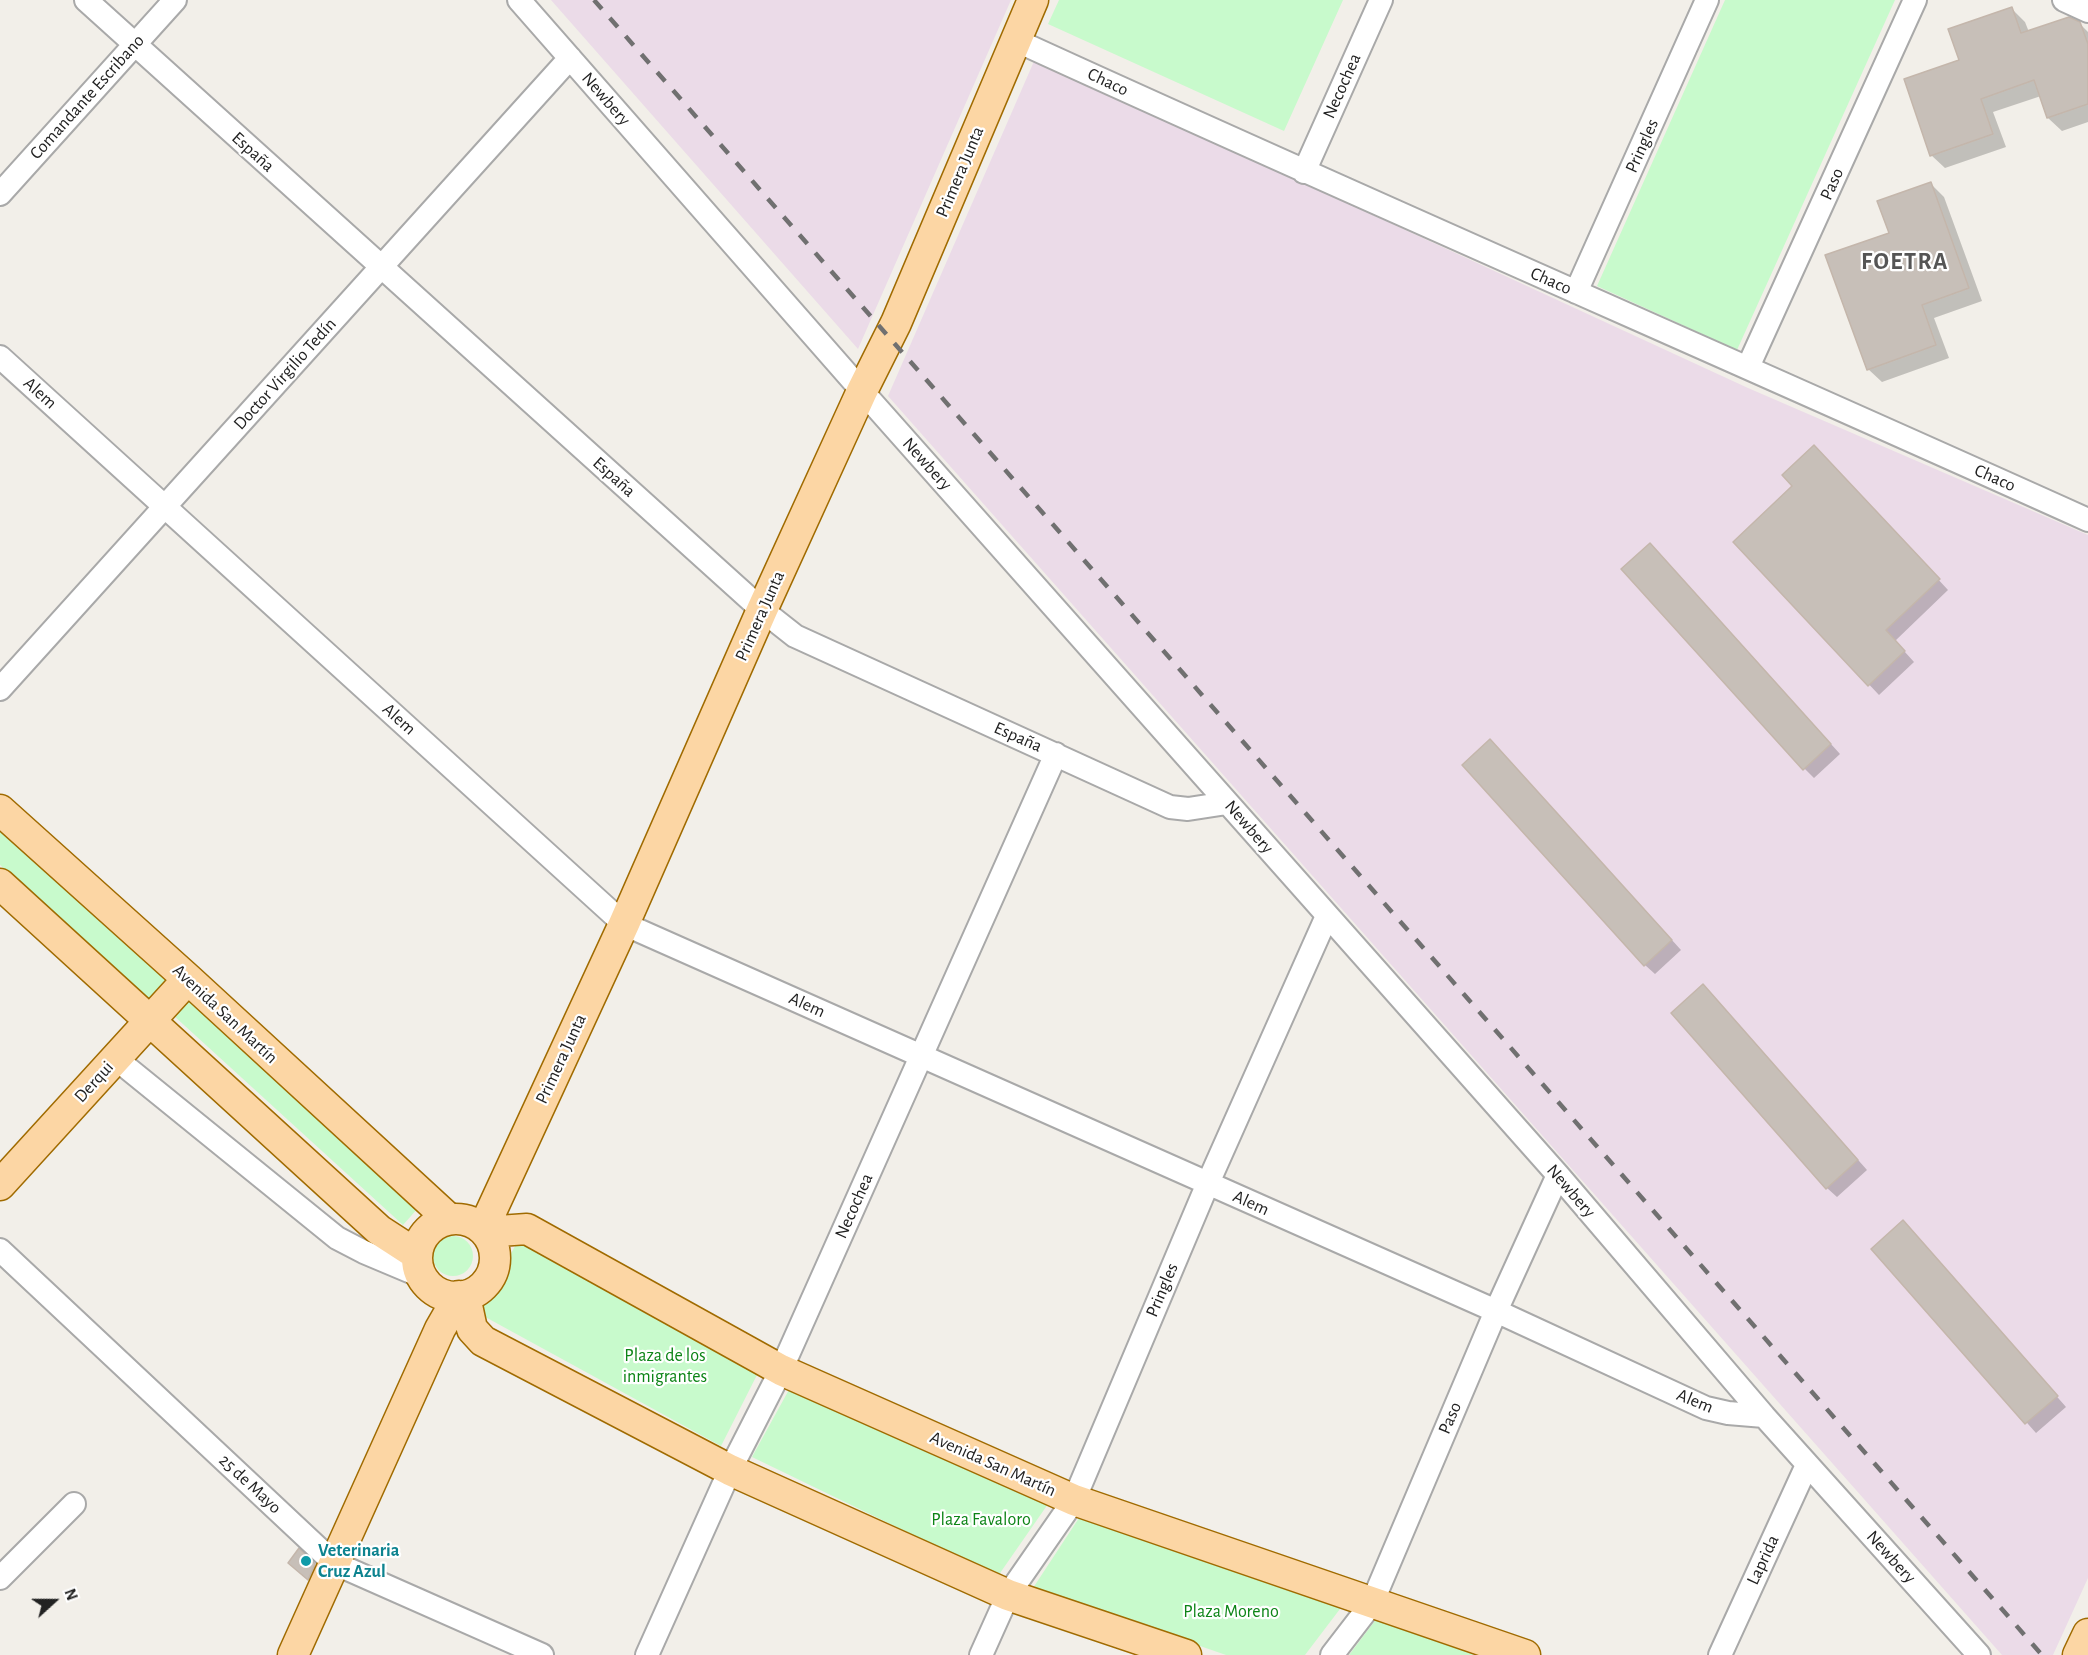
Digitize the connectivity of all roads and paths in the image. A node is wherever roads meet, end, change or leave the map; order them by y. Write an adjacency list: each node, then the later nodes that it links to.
1 (86, 0): 11 (street, España)
2 (175, 0): 11 (street, Comandante Escribano)
3 (519, 0): 12 (street, Newbery)
4 (1033, 0): 10 (main road, Primera Junta)
5 (1381, 0): 13 (street, Necochea)
6 (1707, 0): 16 (street, Pringles)
7 (1915, 0): 18 (street, Paso)
8 (2064, 0): 9 (street)
9 (2088, 11)
10 (1015, 40): 13 (street, Chaco); 19 (main road, Primera Junta)
11 (135, 44): 14 (street, Comandante Escribano); 15 (street, España)
12 (570, 58): 15 (street, Doctor Virgilio Tedín); 19 (street, Newbery)
13 (1304, 172): 16 (street, Chaco)
14 (0, 194)
15 (381, 268): 20 (street, Doctor Virgilio Tedín); 22 (street, España)
16 (1576, 292): 18 (street, Chaco)
17 (0, 357): 20 (street, Alem)
18 (1748, 367): 21 (street, Chaco)
19 (862, 391): 22 (main road, Primera Junta); 25 (street, Newbery)
20 (166, 507): 23 (street, Doctor Virgilio Tedín); 29 (street, Alem)
21 (2088, 519)
22 (762, 610): 24 (street, España); 29 (main road, Primera Junta)
23 (0, 689)
24 (1056, 754): 25 (street, España); 32 (street, Necochea)
25 (1227, 802): 28 (street, Newbery)
26 (0, 810): 30 (main road, Avenida San Martín)
27 (0, 884): 31 (main road)
28 (1327, 916): 34 (street, Newbery); 35 (street, Pringles)
29 (624, 924): 32 (street, Alem); 38 (main road, Primera Junta)
30 (188, 979): 31 (main road, Derqui); 37 (main road, Avenida San Martín)
31 (151, 1020): 33 (main road, Derqui); 40 (main road)
32 (920, 1056): 35 (street, Alem); 44 (street, Necochea)
33 (116, 1058): 36 (main road, Derqui); 40 (street)
34 (1558, 1175): 42 (street, Paso); 45 (street, Newbery)
35 (1208, 1183): 42 (street, Alem); 48 (street, Pringles)
36 (0, 1185)
37 (448, 1219): 38 (main road); 40 (main road)
38 (484, 1231): 41 (main road); 44 (main road, Avenida San Martín)
39 (0, 1250): 50 (street, 25 de Mayo)
40 (422, 1272): 41 (main road); 43 (main road)
41 (462, 1296): 43 (main road); 47 (main road)
42 (1496, 1311): 45 (street, Alem); 53 (street, Paso)
43 (440, 1329): 50 (main road)
44 (781, 1370): 47 (street, Necochea); 48 (main road, Avenida San Martín)
45 (1764, 1416): 46 (street, Newbery)
46 (1807, 1465): 62 (street, Laprida); 63 (street, Newbery)
47 (730, 1470): 52 (main road); 57 (street, Necochea)
48 (1074, 1500): 52 (street, Pringles); 53 (main road, Avenida San Martín)
49 (74, 1504): 51 (street)
50 (334, 1563): 55 (main road); 56 (street, 25 de Mayo)
51 (0, 1578)
52 (1008, 1594): 58 (street, Pringles); 59 (main road)
53 (1372, 1603): 60 (street, Paso); 61 (main road, Avenida San Martín)
54 (2088, 1634): 64 (main road)
55 (293, 1655)
56 (542, 1655)
57 (647, 1655)
58 (981, 1655)
59 (1186, 1655)
60 (1332, 1655)
61 (1525, 1655)
62 (1720, 1655)
63 (1979, 1655)
64 (2078, 1655)

